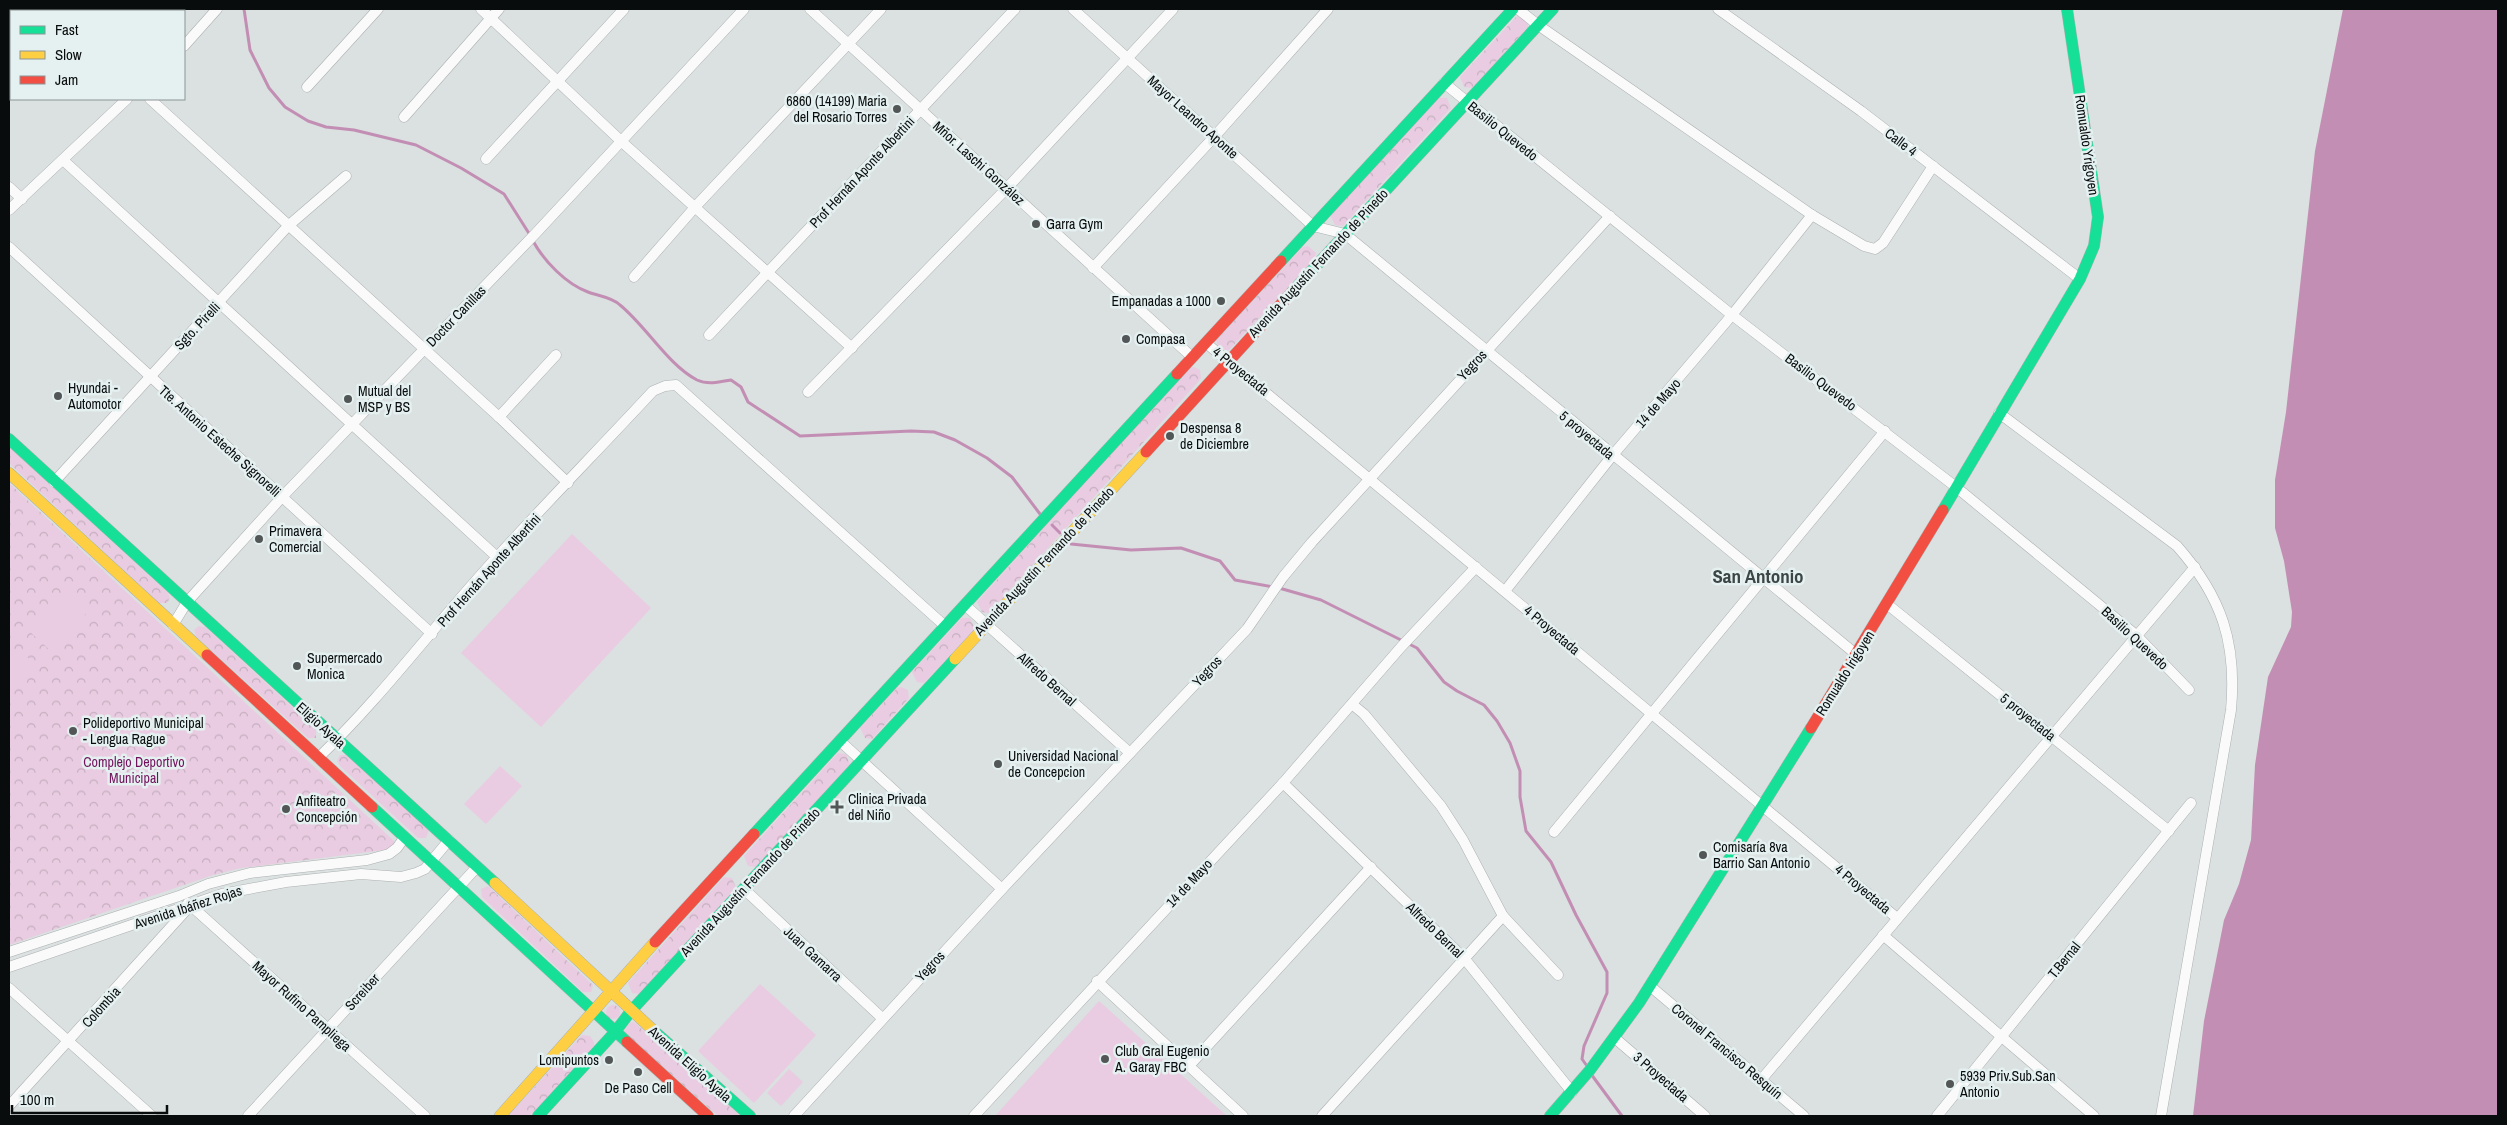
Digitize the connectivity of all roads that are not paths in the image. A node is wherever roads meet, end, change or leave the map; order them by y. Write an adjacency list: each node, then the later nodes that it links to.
1 (217, 9): 21 (street)
2 (378, 9): 25 (street)
3 (481, 9): 18 (street)
4 (499, 9): 18 (street)
5 (624, 9): 23 (street)
6 (744, 9): 32 (street, Doctor Canillas)
7 (810, 9): 20 (street, Mñor. Laschi González)
8 (881, 9): 20 (street)
9 (1015, 9): 29 (street, Prof Hernán Aponte Albertini)
10 (1073, 9): 22 (street, Mayor Leandro Aponte)
11 (1173, 9): 22 (street)
12 (1328, 9): 31 (street)
13 (1514, 9): 24 (street, Avenida Augustín Fernando de Pinedo)
14 (1518, 9): 19 (street)
15 (1553, 9): 19 (street, Avenida Augustín Fernando de Pinedo)
16 (1718, 9): 35 (street, Calle 4)
17 (2067, 9): 51 (street, Romualdo Yrigoyen)
18 (490, 17): 23 (street); 30 (street)
19 (1538, 25): 28 (street, Avenida Augustín Fernando de Pinedo); 42 (street)
20 (848, 44): 29 (street, Mñor. Laschi González); 40 (street)
21 (185, 45)
22 (1128, 58): 31 (street, Mayor Leandro Aponte); 38 (street)
23 (556, 80): 32 (street); 33 (street)
24 (1444, 83): 28 (street, Basilio Quevedo); 45 (street, Avenida Augustín Fernando de Pinedo)
25 (307, 87)
26 (126, 100): 34 (street)
27 (151, 100): 44 (street)
28 (1468, 102): 43 (street, Basilio Quevedo); 46 (street, Avenida Augustín Fernando de Pinedo)
29 (920, 110): 38 (street, Mñor. Laschi González); 49 (street, Prof Hernán Aponte Albertini)
30 (404, 117)
31 (1214, 136): 45 (street, Mayor Leandro Aponte); 48 (street)
32 (622, 142): 40 (street); 56 (street, Doctor Canillas)
33 (486, 159)
34 (63, 160): 39 (street); 52 (street)
35 (1933, 166): 42 (street); 51 (street, Calle 4)
36 (346, 176): 44 (street, Sgto. Pirelli)
37 (9, 187): 39 (street)
38 (1007, 188): 48 (street, Mñor. Laschi González); 57 (street)
39 (22, 199): 41 (street)
40 (696, 206): 49 (street); 50 (street)
41 (9, 210)
42 (1812, 215): 53 (street, 14 de Mayo)
43 (1610, 216): 53 (street, Basilio Quevedo); 58 (street, Yegros)
44 (288, 226): 52 (street, Sgto. Pirelli); 56 (street)
45 (1313, 226): 46 (street, 5 proyectada); 55 (street, Avenida Augustín Fernando de Pinedo)
46 (1345, 234): 58 (street, 5 proyectada); 61 (street, Avenida Augustín Fernando de Pinedo)
47 (9, 247): 62 (street, Tte. Antonio Esteche Signorelli)
48 (1092, 268): 60 (street, Mñor. Laschi González)
49 (768, 273): 54 (street, Prof Hernán Aponte Albertini); 57 (street)
50 (634, 277)
51 (2080, 279): 64 (street, Romualdo Irigoyen)
52 (220, 302): 62 (street, Sgto. Pirelli); 66 (street)
53 (1732, 315): 67 (street, Basilio Quevedo); 69 (street, 14 de Mayo)
54 (709, 336)
55 (1206, 342): 60 (street, Avenida Augustín Fernando de Pinedo); 61 (street, 4 Proyectada)
56 (424, 348): 65 (street); 66 (street, Doctor Canillas)
57 (852, 348): 63 (street)
58 (1486, 351): 69 (street, 5 proyectada); 71 (street, Yegros)
59 (556, 355): 65 (street)
60 (1192, 358): 83 (street, Avenida Augustín Fernando de Pinedo)
61 (1229, 360): 71 (street, 4 Proyectada); 85 (street, Avenida Augustín Fernando de Pinedo)
62 (150, 376): 72 (street, Sgto. Pirelli); 75 (street, Tte. Antonio Esteche Signorelli)
63 (808, 392)
64 (1999, 413): 74 (street, Romualdo Irigoyen); 78 (street)
65 (499, 417): 73 (street)
66 (352, 424): 75 (street, Doctor Canillas); 76 (street)
67 (1885, 431): 74 (street, Basilio Quevedo); 79 (street)
68 (9, 439): 72 (street, Eligio Ayala)
69 (1612, 456): 79 (street, 5 proyectada); 80 (street, 14 de Mayo)
70 (9, 473): 84 (street, Eligio Ayala)
71 (1369, 478): 77 (street, 4 Proyectada); 96 (street, Yegros)
72 (54, 482): 81 (street, Eligio Ayala)
73 (568, 483): 76 (street, Prof Hernán Aponte Albertini); 86 (street, Prof Hernán Aponte Albertini)
74 (1956, 487): 82 (street, Romualdo Irigoyen); 88 (street, Basilio Quevedo)
75 (282, 497): 81 (street, Doctor Canillas); 87 (street, Tte. Antonio Esteche Signorelli)
76 (497, 558): 87 (street, Prof Hernán Aponte Albertini)
77 (1476, 567): 80 (street, 4 Proyectada); 91 (street, 14 de Mayo)
78 (2195, 567): 88 (street); 153 (street)
79 (1763, 580): 89 (street, 5 proyectada); 92 (street)
80 (1505, 591): 92 (street, 4 Proyectada)
81 (187, 602): 84 (street, Doctor Canillas); 94 (street, Eligio Ayala)
82 (1886, 604): 89 (street, Romualdo Irigoyen); 93 (street, 5 proyectada)
83 (965, 605): 85 (street, Alfredo Bernal); 86 (street, Avenida Augustín Fernando de Pinedo)
84 (172, 625): 97 (street, Eligio Ayala)
85 (986, 625): 96 (street, Alfredo Bernal); 98 (street, Avenida Augustín Fernando de Pinedo)
86 (945, 626): 95 (street, Avenida Augustín Fernando de Pinedo)
87 (432, 634): 94 (street, Prof Hernán Aponte Albertini)
88 (2136, 636): 90 (street, Basilio Quevedo); 93 (street)
89 (1857, 655): 101 (street, Romualdo Irigoyen)
90 (2189, 690)
91 (1353, 705): 99 (street, 14 de Mayo); 114 (street)
92 (1650, 712): 101 (street, 4 Proyectada); 103 (street)
93 (2050, 736): 102 (street, 5 proyectada); 115 (street)
94 (337, 740): 97 (street, Prof Hernán Aponte Albertini); 105 (street, Eligio Ayala)
95 (840, 741): 98 (street); 124 (street, Avenida Augustín Fernando de Pinedo)
96 (1130, 753): 110 (street, Yegros)
97 (318, 758): 104 (street, Eligio Ayala)
98 (862, 761): 110 (street); 111 (street, Avenida Augustín Fernando de Pinedo)
99 (1283, 783): 108 (street, Alfredo Bernal); 121 (street, 14 de Mayo)
100 (2191, 804): 102 (street, T.Bernal)
101 (1762, 805): 115 (street, 4 Proyectada); 122 (street, Romualdo Irigoyen)
102 (2169, 831): 130 (street, T.Bernal)
103 (1554, 832)
104 (404, 838): 106 (street, Eligio Ayala); 112 (street, Avenida Ibáñez Rojas)
105 (449, 840): 106 (street, Avenida Ibáñez Rojas); 107 (street, Eligio Ayala)
106 (430, 862): 109 (street, Eligio Ayala); 113 (street, Avenida Ibáñez Rojas)
107 (476, 867): 109 (street, Screiber); 124 (street, Eligio Ayala)
108 (1371, 867): 118 (street, Alfredo Bernal); 133 (street)
109 (458, 887): 126 (street, Eligio Ayala); 128 (street, Screiber)
110 (1002, 889): 127 (street, Yegros)
111 (744, 890): 125 (street, Avenida Augustín Fernando de Pinedo); 127 (street, Juan Gamarra)
112 (179, 896): 113 (street, Mayor Rufino Pampliega); 117 (street, Avenida Ibáñez Rojas)
113 (191, 905): 119 (street, Avenida Ibáñez Rojas); 128 (street, Mayor Rufino Pampliega); 132 (street, Colombia)
114 (1503, 916): 118 (street); 120 (street)
115 (1898, 918): 116 (street)
116 (1883, 935): 130 (street, 4 Proyectada); 134 (street)
117 (9, 952)
118 (1464, 958): 135 (street, Alfredo Bernal); 147 (street)
119 (9, 967)
120 (1558, 975)
121 (1097, 981): 133 (street); 145 (street, 14 de Mayo)
122 (1650, 986): 131 (street, Romualdo Irigoyen); 134 (street, Coronel Francisco Resquín)
123 (9, 988): 132 (street)
124 (610, 990): 125 (street, Eligio Ayala); 126 (street, Avenida Augustín Fernando de Pinedo)
125 (631, 1011): 129 (street, Avenida Augustín Fernando de Pinedo); 143 (street, Avenida Eligio Ayala)
126 (592, 1012): 129 (street, Eligio Ayala); 140 (street, Avenida Augustín Fernando de Pinedo)
127 (882, 1018): 144 (street, Yegros)
128 (328, 1029): 138 (street, Screiber); 139 (street, Mayor Rufino Pampliega)
129 (615, 1032): 141 (street, Avenida Augustín Fernando de Pinedo); 142 (street, Avenida Eligio Ayala)
130 (2002, 1037): 151 (street, T.Bernal); 152 (street, 4 Proyectada)
131 (1616, 1039): 135 (street, Romualdo Irigoyen); 149 (street, 3 Proyectada)
132 (69, 1042): 136 (street, Colombia); 137 (street)
133 (1189, 1066): 146 (street)
134 (1762, 1080): 150 (street, Coronel Francisco Resquín)
135 (1572, 1092): 148 (street, Romualdo Irigoyen)
136 (9, 1106)
137 (152, 1116)
138 (248, 1116)
139 (425, 1116)
140 (500, 1116)
141 (538, 1116)
142 (708, 1116)
143 (750, 1116)
144 (794, 1116)
145 (974, 1116)
146 (1243, 1116)
147 (1322, 1116)
148 (1550, 1116)
149 (1705, 1116)
150 (1804, 1116)
151 (1937, 1116)
152 (2094, 1116)
153 (2162, 1116)

